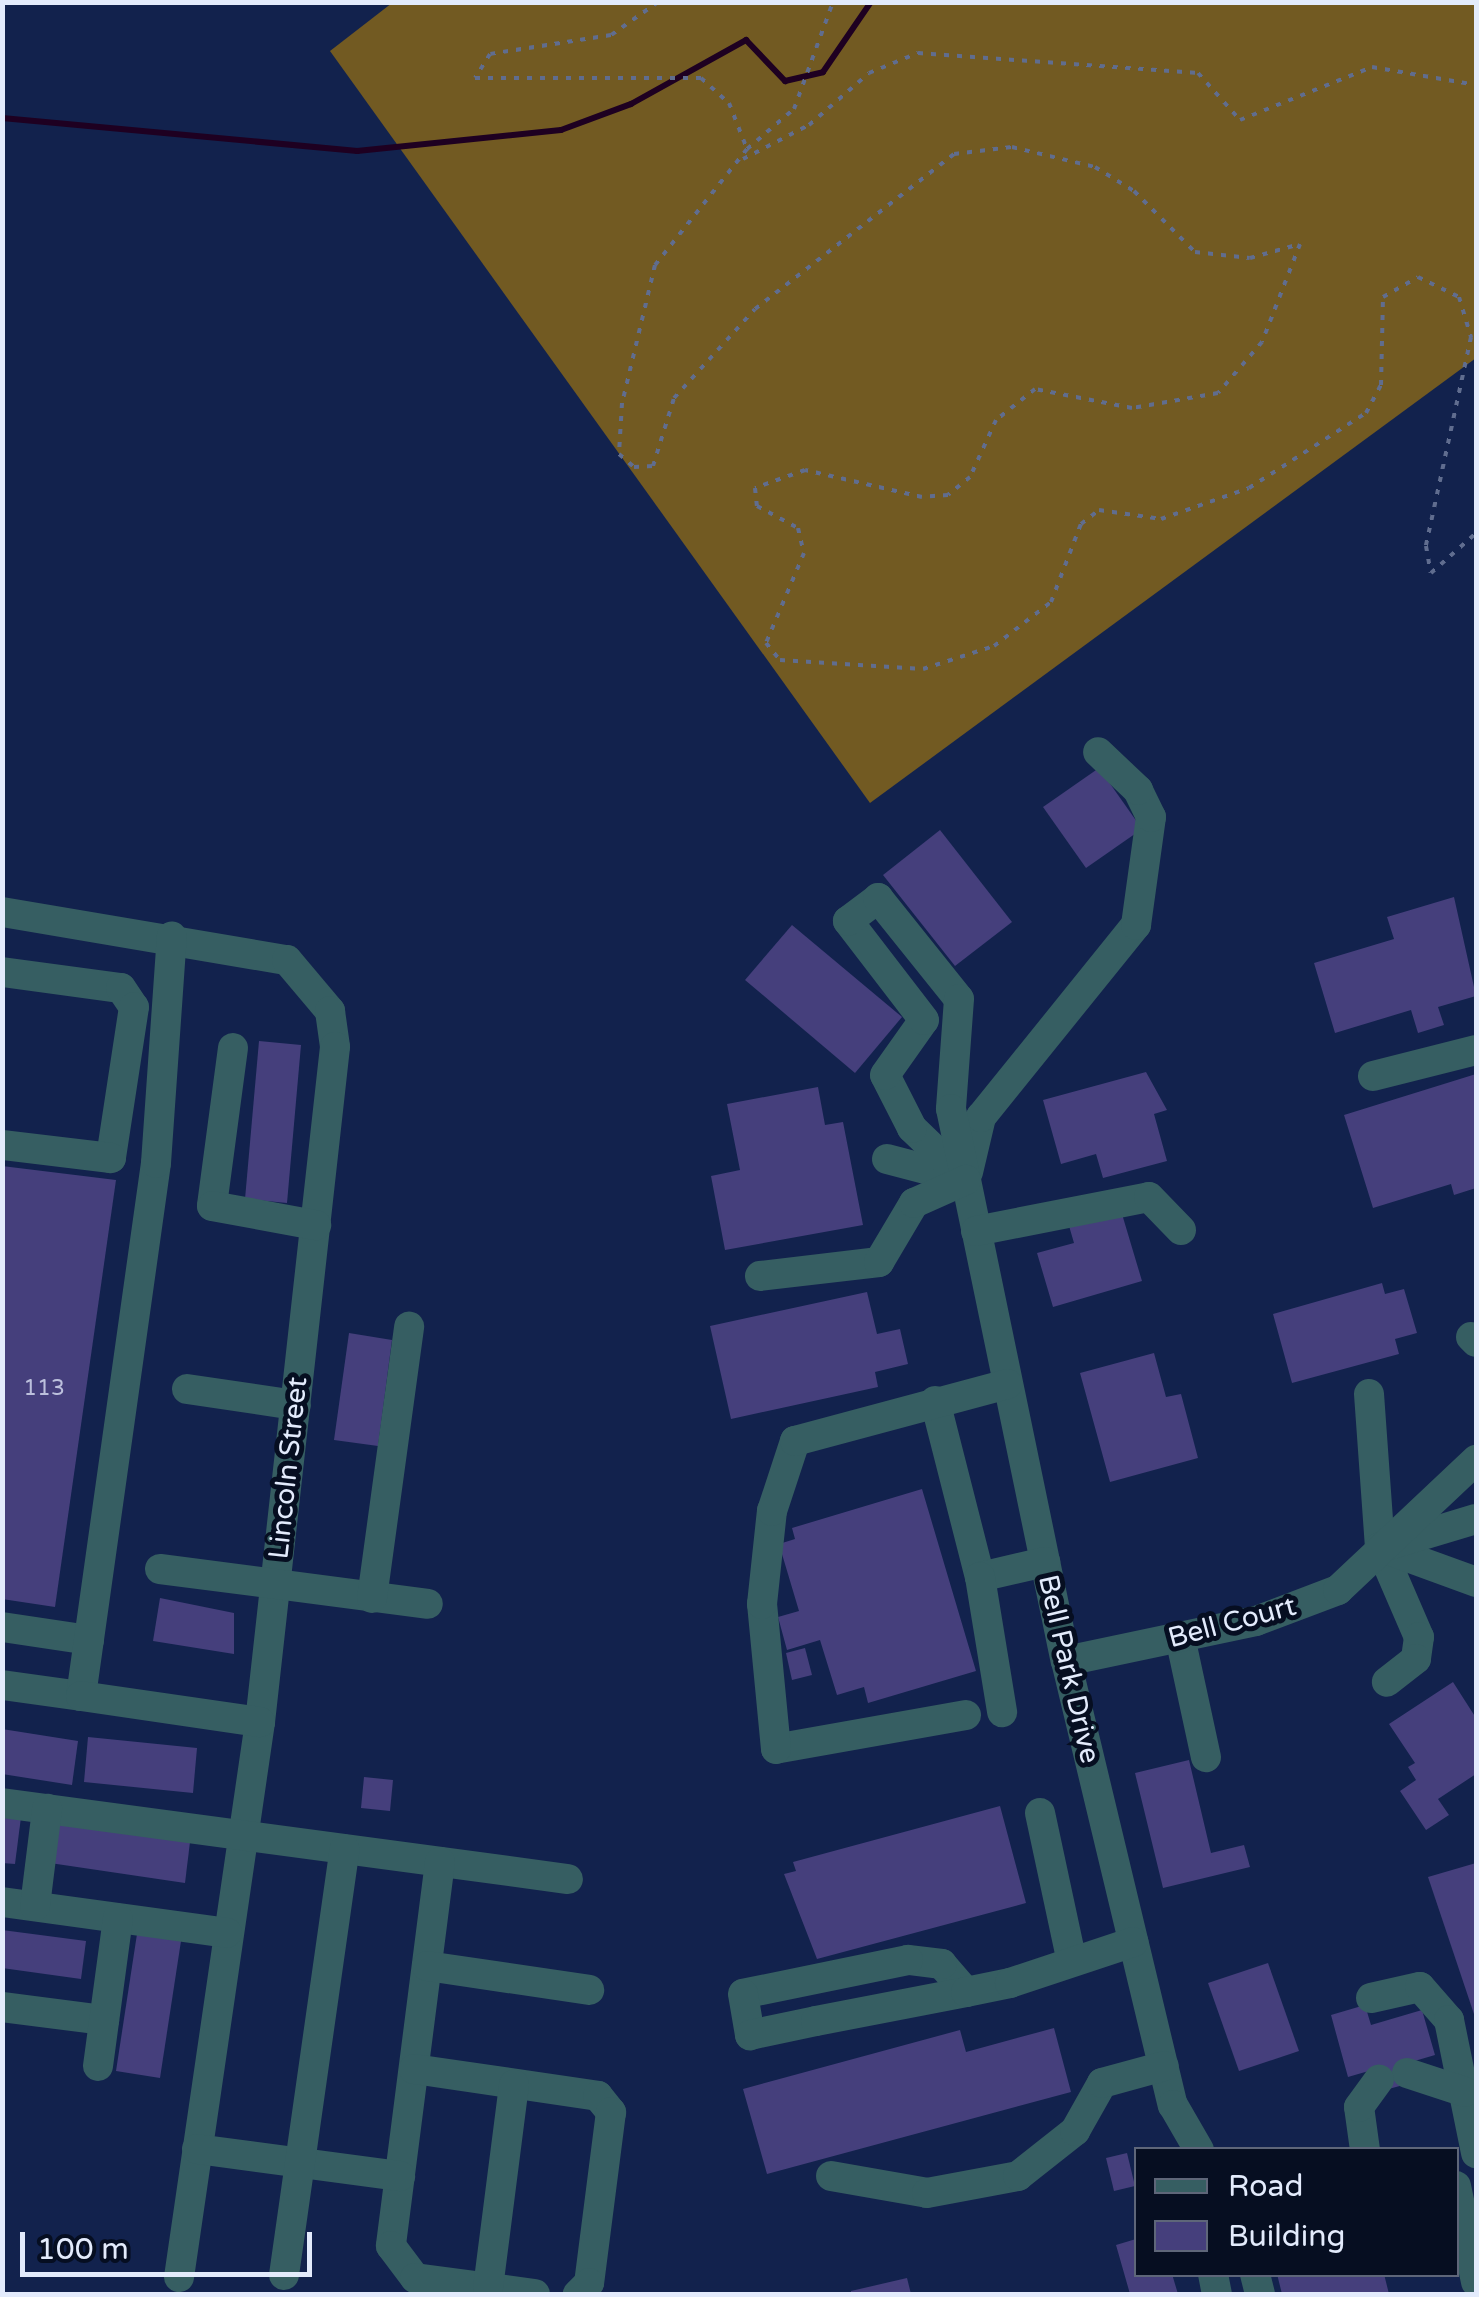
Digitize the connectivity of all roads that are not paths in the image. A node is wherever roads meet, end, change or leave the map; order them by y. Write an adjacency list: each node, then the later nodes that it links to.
1 (1098, 752): 12 (street)
2 (2, 912): 3 (street, Lincoln Street)
3 (172, 937): 11 (street); 13 (street, Lincoln Street)
4 (2, 972): 9 (street)
5 (233, 1048): 13 (street)
6 (1476, 1050): 7 (street)
7 (1373, 1076)
8 (2, 1145): 9 (street)
9 (111, 1158): 11 (street)
10 (888, 1159): 12 (street)
11 (156, 1163): 35 (street)
12 (966, 1180): 12 (street, Bell Park Drive); 15 (street, Bell Park Drive); 16 (street)
13 (316, 1225): 22 (street, Lincoln Street)
14 (1181, 1230): 15 (street)
15 (976, 1231): 18 (street, Bell Park Drive)
16 (760, 1276)
17 (409, 1328): 31 (street)
18 (1008, 1384): 21 (street); 26 (street, Bell Park Drive)
19 (187, 1389): 22 (street)
20 (1369, 1394): 25 (street)
21 (936, 1401): 28 (street); 41 (street)
22 (296, 1406): 30 (street, Lincoln Street)
23 (1476, 1460): 25 (street, Bell Court)
24 (1476, 1519): 25 (street)
25 (1380, 1548): 29 (street); 34 (street, Bell Court); 37 (street)
26 (1045, 1562): 28 (street); 36 (street, Bell Park Drive)
27 (160, 1569): 30 (street)
28 (980, 1577): 40 (street)
29 (1476, 1582)
30 (275, 1587): 31 (street); 42 (street, Lincoln Street)
31 (372, 1598): 32 (street)
32 (428, 1604)
33 (2, 1627): 35 (street)
34 (1180, 1637): 36 (street, Bell Court); 43 (street)
35 (88, 1640): 39 (street)
36 (1066, 1661): 55 (street, Bell Park Drive)
37 (1388, 1682)
38 (2, 1685): 39 (street)
39 (81, 1696): 42 (street)
40 (1002, 1712)
41 (966, 1715)
42 (260, 1722): 47 (street, Lincoln Street)
43 (1206, 1757)
44 (2, 1803): 45 (street)
45 (47, 1808): 47 (street); 52 (street)
46 (1040, 1813): 56 (street)
47 (241, 1835): 48 (street); 54 (street, Lincoln Street)
48 (345, 1849): 49 (street); 72 (street)
49 (440, 1862): 50 (street); 57 (street)
50 (568, 1879)
51 (2, 1902): 52 (street)
52 (35, 1906): 53 (street)
53 (118, 1918): 54 (street); 62 (street)
54 (227, 1933): 70 (street, Lincoln Street)
55 (1133, 1942): 56 (street); 64 (street, Bell Park Drive)
56 (1070, 1956): 59 (street)
57 (427, 1966): 58 (street); 65 (street)
58 (589, 1990)
59 (966, 1992): 59 (street)
60 (1370, 1998): 67 (street)
61 (2, 2007): 62 (street)
62 (104, 2020): 63 (street)
63 (98, 2066)
64 (1164, 2066): 68 (street, Bell Park Drive); 74 (street)
65 (414, 2069): 66 (street); 73 (street)
66 (514, 2085): 79 (street); 81 (street)
67 (1465, 2092): 69 (street); 71 (street)
68 (1198, 2147)
69 (1365, 2147)
70 (197, 2149): 72 (street); 76 (street, Lincoln Street)
71 (1476, 2153)
72 (299, 2163): 73 (street); 77 (street)
73 (400, 2176): 79 (street)
74 (831, 2176)
75 (1459, 2200): 78 (street)
76 (179, 2276)
77 (284, 2276)
78 (1476, 2282)
79 (488, 2288): 80 (street)
80 (536, 2294)
81 (578, 2294)

